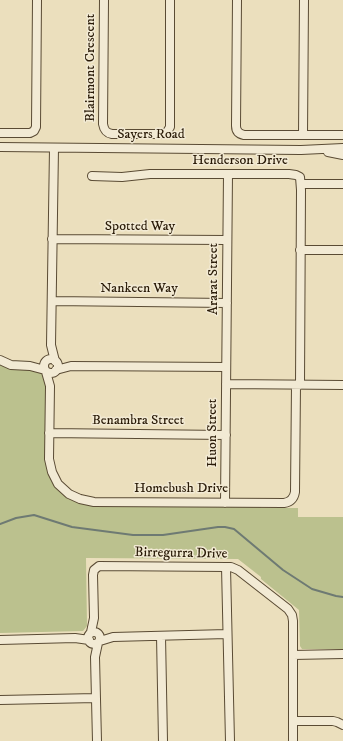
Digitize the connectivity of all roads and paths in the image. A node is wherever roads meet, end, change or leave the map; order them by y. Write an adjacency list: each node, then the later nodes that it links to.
1 (37, 0): 6 (street)
2 (104, 0): 3 (street, Blairmont Crescent)
3 (170, 0)
4 (237, 0): 7 (street)
5 (304, 0): 7 (street)
6 (0, 133)
7 (302, 135): 8 (street)
8 (343, 135)
9 (0, 147): 10 (street, Sayers Road)
10 (54, 148): 12 (street, Sayers Road); 18 (street, Homebush Drive)
11 (343, 148): 12 (street, Sayers Road)
12 (301, 150): 13 (street, Sayers Road)
13 (343, 155)
14 (228, 174): 15 (street, Henderson Drive); 16 (street, Henderson Drive); 19 (street, Ararat Street)
15 (92, 176)
16 (301, 184): 17 (street); 20 (street, Henderson Drive)
17 (343, 184)
18 (52, 239): 19 (street, Spotted Way); 22 (street, Homebush Drive)
19 (227, 240): 23 (street, Ararat Street)
20 (300, 250): 21 (street); 28 (street, Henderson Drive)
21 (343, 250)
22 (52, 301): 23 (street, Nankeen Way); 25 (street, Homebush Drive)
23 (227, 303): 26 (street, Ararat Street)
24 (0, 360): 25 (street)
25 (51, 366): 26 (street); 30 (street, Homebush Drive)
26 (226, 367): 27 (street, Ararat Street)
27 (226, 384): 28 (street, Huon Street); 31 (street, Huon Street)
28 (298, 385): 29 (street, Huon Street); 32 (street, Homebush Drive)
29 (343, 385)
30 (49, 434): 31 (street, Benambra Street); 32 (street, Homebush Drive)
31 (226, 435): 32 (street, Huon Street)
32 (225, 503)
33 (226, 567): 34 (street); 36 (street, Birregurra Drive); 39 (street, Birregurra Drive)
34 (227, 634): 35 (street); 46 (street)
35 (161, 636): 36 (street); 45 (street)
36 (95, 637): 37 (street); 40 (street)
37 (0, 640)
38 (343, 654): 39 (street)
39 (293, 655): 42 (street, Birregurra Drive)
40 (96, 698): 41 (street); 44 (street)
41 (0, 700)
42 (293, 721): 43 (street); 47 (street, Birregurra Drive)
43 (343, 725)
44 (97, 741)
45 (163, 741)
46 (230, 741)
47 (293, 741)

